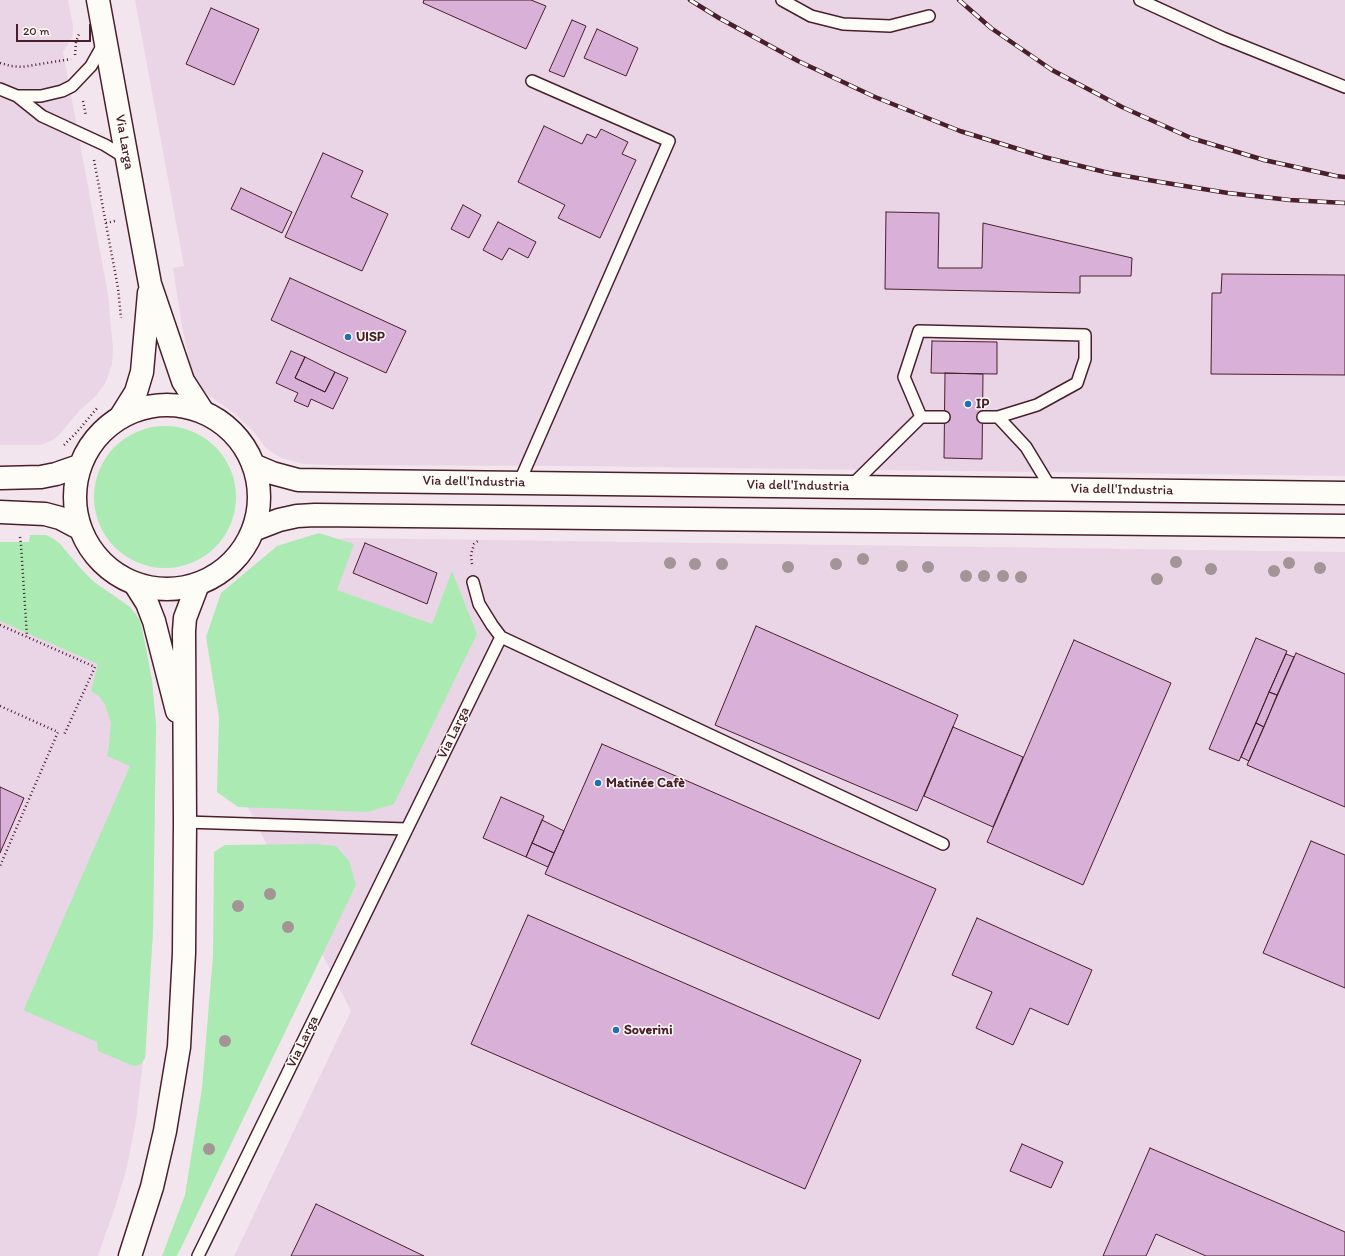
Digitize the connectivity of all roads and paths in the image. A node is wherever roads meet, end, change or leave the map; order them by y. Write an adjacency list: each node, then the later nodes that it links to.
1 (98, 0): 6 (main road, Via Larga)
2 (782, 0): 4 (lane)
3 (1140, 0): 9 (lane)
4 (929, 16)
5 (79, 28): 7 (path)
6 (105, 41): 11 (lane); 15 (main road, Via Larga)
7 (0, 63)
8 (532, 82): 29 (lane)
9 (1345, 87)
10 (0, 89): 11 (lane)
11 (17, 96): 15 (lane)
12 (82, 97): 13 (path)
13 (86, 119)
14 (94, 158): 17 (path)
15 (127, 158): 16 (main road, Via Larga)
16 (150, 284): 19 (main road, Via Larga); 20 (main road, Via Larga)
17 (122, 322)
18 (101, 404): 25 (path)
19 (203, 412): 20 (main road); 26 (main road)
20 (122, 416): 27 (main road)
21 (921, 417): 22 (lane); 24 (lane); 30 (lane)
22 (944, 417)
23 (983, 417): 24 (lane)
24 (998, 417): 31 (lane)
25 (58, 449)
26 (253, 465): 29 (main road, Via dell'Industria); 36 (main road)
27 (79, 466): 28 (main road); 35 (main road)
28 (0, 478)
29 (519, 483): 30 (main road, Via dell'Industria)
30 (850, 487): 31 (main road, Via dell'Industria)
31 (1052, 490): 32 (main road, Via dell'Industria)
32 (1345, 493)
33 (0, 512): 35 (main road)
34 (1345, 526): 36 (main road)
35 (79, 528): 39 (main road)
36 (253, 530): 40 (main road)
37 (19, 533): 42 (path)
38 (473, 582): 43 (lane)
39 (135, 584): 40 (main road); 46 (main road)
40 (198, 584): 46 (main road)
41 (0, 625): 42 (path)
42 (26, 637): 45 (path)
43 (501, 637): 48 (lane, Via Larga); 49 (lane)
44 (0, 706): 50 (path)
45 (64, 735)
46 (185, 745): 47 (main road)
47 (185, 822): 48 (lane); 51 (main road)
48 (407, 829): 52 (lane, Via Larga)
49 (943, 844)
50 (0, 866)
51 (130, 1256)
52 (198, 1256)

